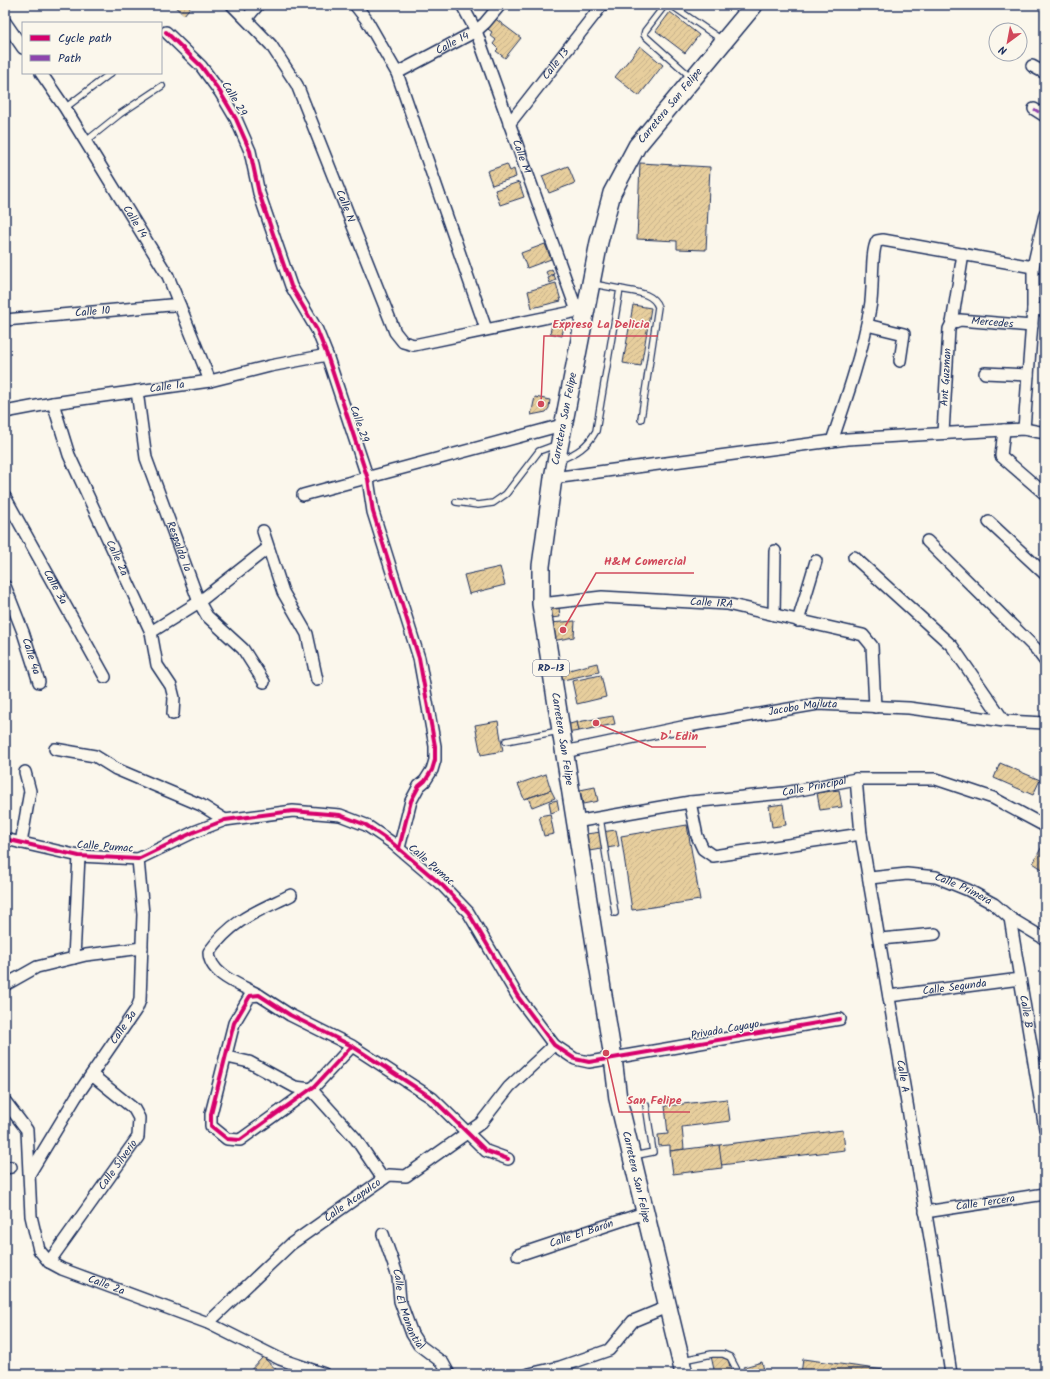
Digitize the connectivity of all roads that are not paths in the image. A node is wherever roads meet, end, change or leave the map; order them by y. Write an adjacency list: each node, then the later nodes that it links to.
1 (232, 5): 10 (street, Calle N)
2 (258, 5): 10 (street)
3 (354, 5): 17 (street)
4 (462, 5): 12 (street, Calle M)
5 (500, 5): 12 (street, Calle 14)
6 (602, 5): 26 (street, Calle 13)
7 (665, 5): 21 (lane)
8 (671, 5): 14 (lane)
9 (754, 5): 14 (main road, Carretera San Felipe / RD-13)
10 (247, 18): 41 (street, Calle N)
11 (5, 22): 15 (street)
12 (476, 31): 17 (street, Calle 14); 26 (street, Calle M)
13 (166, 32): 42 (street, Calle 29)
14 (724, 41): 21 (main road, Carretera San Felipe / RD-13)
15 (22, 47)
16 (1032, 66): 18 (street)
17 (397, 73): 41 (street)
18 (1045, 73)
19 (41, 74): 23 (street, Calle 14)
20 (110, 74): 23 (lane)
21 (693, 79): 31 (main road, Carretera San Felipe / RD-13)
22 (162, 86): 27 (lane)
23 (65, 108): 27 (street, Calle 14)
24 (1034, 109): 25 (street)
25 (1045, 116)
26 (509, 124): 35 (street, Calle M)
27 (85, 142): 33 (street, Calle 14)
28 (1045, 214): 30 (street)
29 (963, 254): 30 (street); 38 (street, Ant Guzman); 39 (street)
30 (1033, 267): 34 (street)
31 (591, 283): 32 (lane); 35 (main road, Carretera San Felipe / RD-13)
32 (620, 290): 50 (lane); 58 (lane)
33 (180, 306): 37 (street, Calle 10); 46 (street, Calle 14)
34 (1033, 309): 36 (street); 40 (street)
35 (582, 310): 41 (street, Calle N); 51 (main road, Carretera San Felipe / RD-13)
36 (1045, 310)
37 (5, 319)
38 (952, 323): 40 (street, Mercedes); 54 (street, Ant Guzman)
39 (867, 325): 43 (street); 56 (street)
40 (1032, 326): 45 (street)
41 (486, 329)
42 (327, 355): 46 (street, Calle 1a); 59 (street, Calle 29)
43 (900, 361)
44 (985, 373): 45 (street)
45 (1028, 375): 52 (street)
46 (210, 381): 47 (street, Calle 1a)
47 (137, 391): 48 (street, Calle 1a); 73 (street, Respaldo 1a)
48 (53, 403): 49 (street, Calle 1a); 77 (street, Calle 2a)
49 (5, 412)
50 (641, 419)
51 (562, 425): 57 (main road, Carretera San Felipe / RD-13); 59 (street)
52 (1024, 429): 53 (street); 55 (street)
53 (1004, 430): 54 (street); 60 (street)
54 (943, 433): 56 (street)
55 (1045, 433)
56 (832, 441): 58 (street)
57 (559, 444): 58 (main road, Carretera San Felipe / RD-13); 63 (lane)
58 (554, 470): 74 (main road, Carretera San Felipe / RD-13)
59 (368, 479): 61 (street); 101 (street, Calle 29)
60 (1045, 494)
61 (303, 495)
62 (5, 497): 79 (street, Calle 3a)
63 (456, 502)
64 (989, 522): 71 (street)
65 (263, 531): 67 (street)
66 (927, 541): 78 (street)
67 (268, 548): 73 (street); 80 (street)
68 (775, 551): 75 (street)
69 (854, 557): 85 (street)
70 (816, 561): 76 (street)
71 (1045, 574)
72 (5, 586): 81 (street, Calle 4a)
73 (199, 602): 77 (street); 82 (street, Respaldo 1a)
74 (541, 604): 75 (street, Calle 1RA); 87 (main road, Carretera San Felipe / RD-13)
75 (774, 614): 76 (street, Calle 1RA)
76 (798, 621): 83 (street, Calle 1RA)
77 (150, 632): 84 (street, Calle 2a)
78 (1045, 661)
79 (105, 677)
80 (317, 680)
81 (39, 682)
82 (264, 682)
83 (875, 707): 85 (street, Jacobo Majluta); 90 (street, Jacobo Majluta)
84 (173, 714)
85 (1004, 721): 86 (street, Jacobo Majluta)
86 (1045, 723)
87 (561, 731): 88 (lane); 90 (main road, Carretera San Felipe / RD-13)
88 (506, 741)
89 (55, 749): 95 (street)
90 (564, 752): 96 (main road, Carretera San Felipe / RD-13)
91 (25, 772): 100 (street)
92 (856, 779): 93 (street, Calle Principal); 97 (street, Calle Principal); 98 (street, Calle A)
93 (690, 802): 94 (street, Calle Principal); 98 (street)
94 (600, 818): 96 (street, Calle Principal); 106 (lane)
95 (225, 820): 101 (street, Calle Pumac); 103 (street, Calle Pumac)
96 (576, 822): 121 (main road, Carretera San Felipe / RD-13)
97 (1045, 826)
98 (861, 834): 104 (street, Calle A)
99 (5, 839): 100 (street, Calle Pumac)
100 (21, 843): 102 (street, Calle Pumac)
101 (399, 848): 118 (street, Calle Pumac)
102 (79, 856): 103 (street, Calle Pumac); 112 (street)
103 (138, 859): 111 (street, Calle 3a)
104 (870, 878): 107 (street, Calle Primera); 109 (street, Calle A)
105 (291, 895): 115 (street)
106 (615, 913)
107 (1010, 918): 110 (street, Calle Primera); 113 (street, Calle B)
108 (935, 934): 109 (street)
109 (880, 939): 116 (street, Calle A)
110 (1045, 939)
111 (142, 948): 112 (street); 122 (street, Calle 3a)
112 (74, 958): 114 (street)
113 (1020, 979): 116 (street, Calle Segunda); 126 (street, Calle B)
114 (5, 985)
115 (259, 995): 119 (street); 120 (street)
116 (889, 996): 133 (street, Calle A)
117 (840, 1019): 121 (street, Privada Cayayo)
118 (554, 1045): 121 (street, Calle Pumac); 127 (street, Calle Acapulco)
119 (352, 1046): 123 (street); 127 (street)
120 (227, 1057): 123 (street); 123 (street)
121 (613, 1058): 128 (main road, Carretera San Felipe / RD-13)
122 (92, 1075): 130 (street, Calle 3a); 137 (street, Calle Silverio)
123 (311, 1089): 131 (street)
124 (5, 1101): 130 (street, Calle 2a)
125 (646, 1105): 128 (lane)
126 (1045, 1129)
127 (468, 1133): 129 (street); 131 (street, Calle Acapulco)
128 (631, 1157): 134 (main road, Carretera San Felipe / RD-13)
129 (508, 1159)
130 (30, 1173): 137 (street, Calle 2a)
131 (383, 1178): 139 (street, Calle Acapulco)
132 (1045, 1194): 133 (street, Calle Tercera)
133 (925, 1212): 146 (street, Calle A)
134 (644, 1213): 136 (street, Calle El Barón); 138 (main road, Carretera San Felipe / RD-13)
135 (383, 1234): 143 (street, Calle El Manantial)
136 (518, 1255)
137 (50, 1262): 139 (street, Calle 2a)
138 (667, 1307): 140 (main road, Carretera San Felipe / RD-13); 141 (street)
139 (208, 1323): 142 (street, Calle 2a)
140 (682, 1367): 145 (lane)
141 (557, 1370): 144 (street)
142 (324, 1374)
143 (449, 1374)
144 (529, 1374)
145 (739, 1374)
146 (951, 1374)

